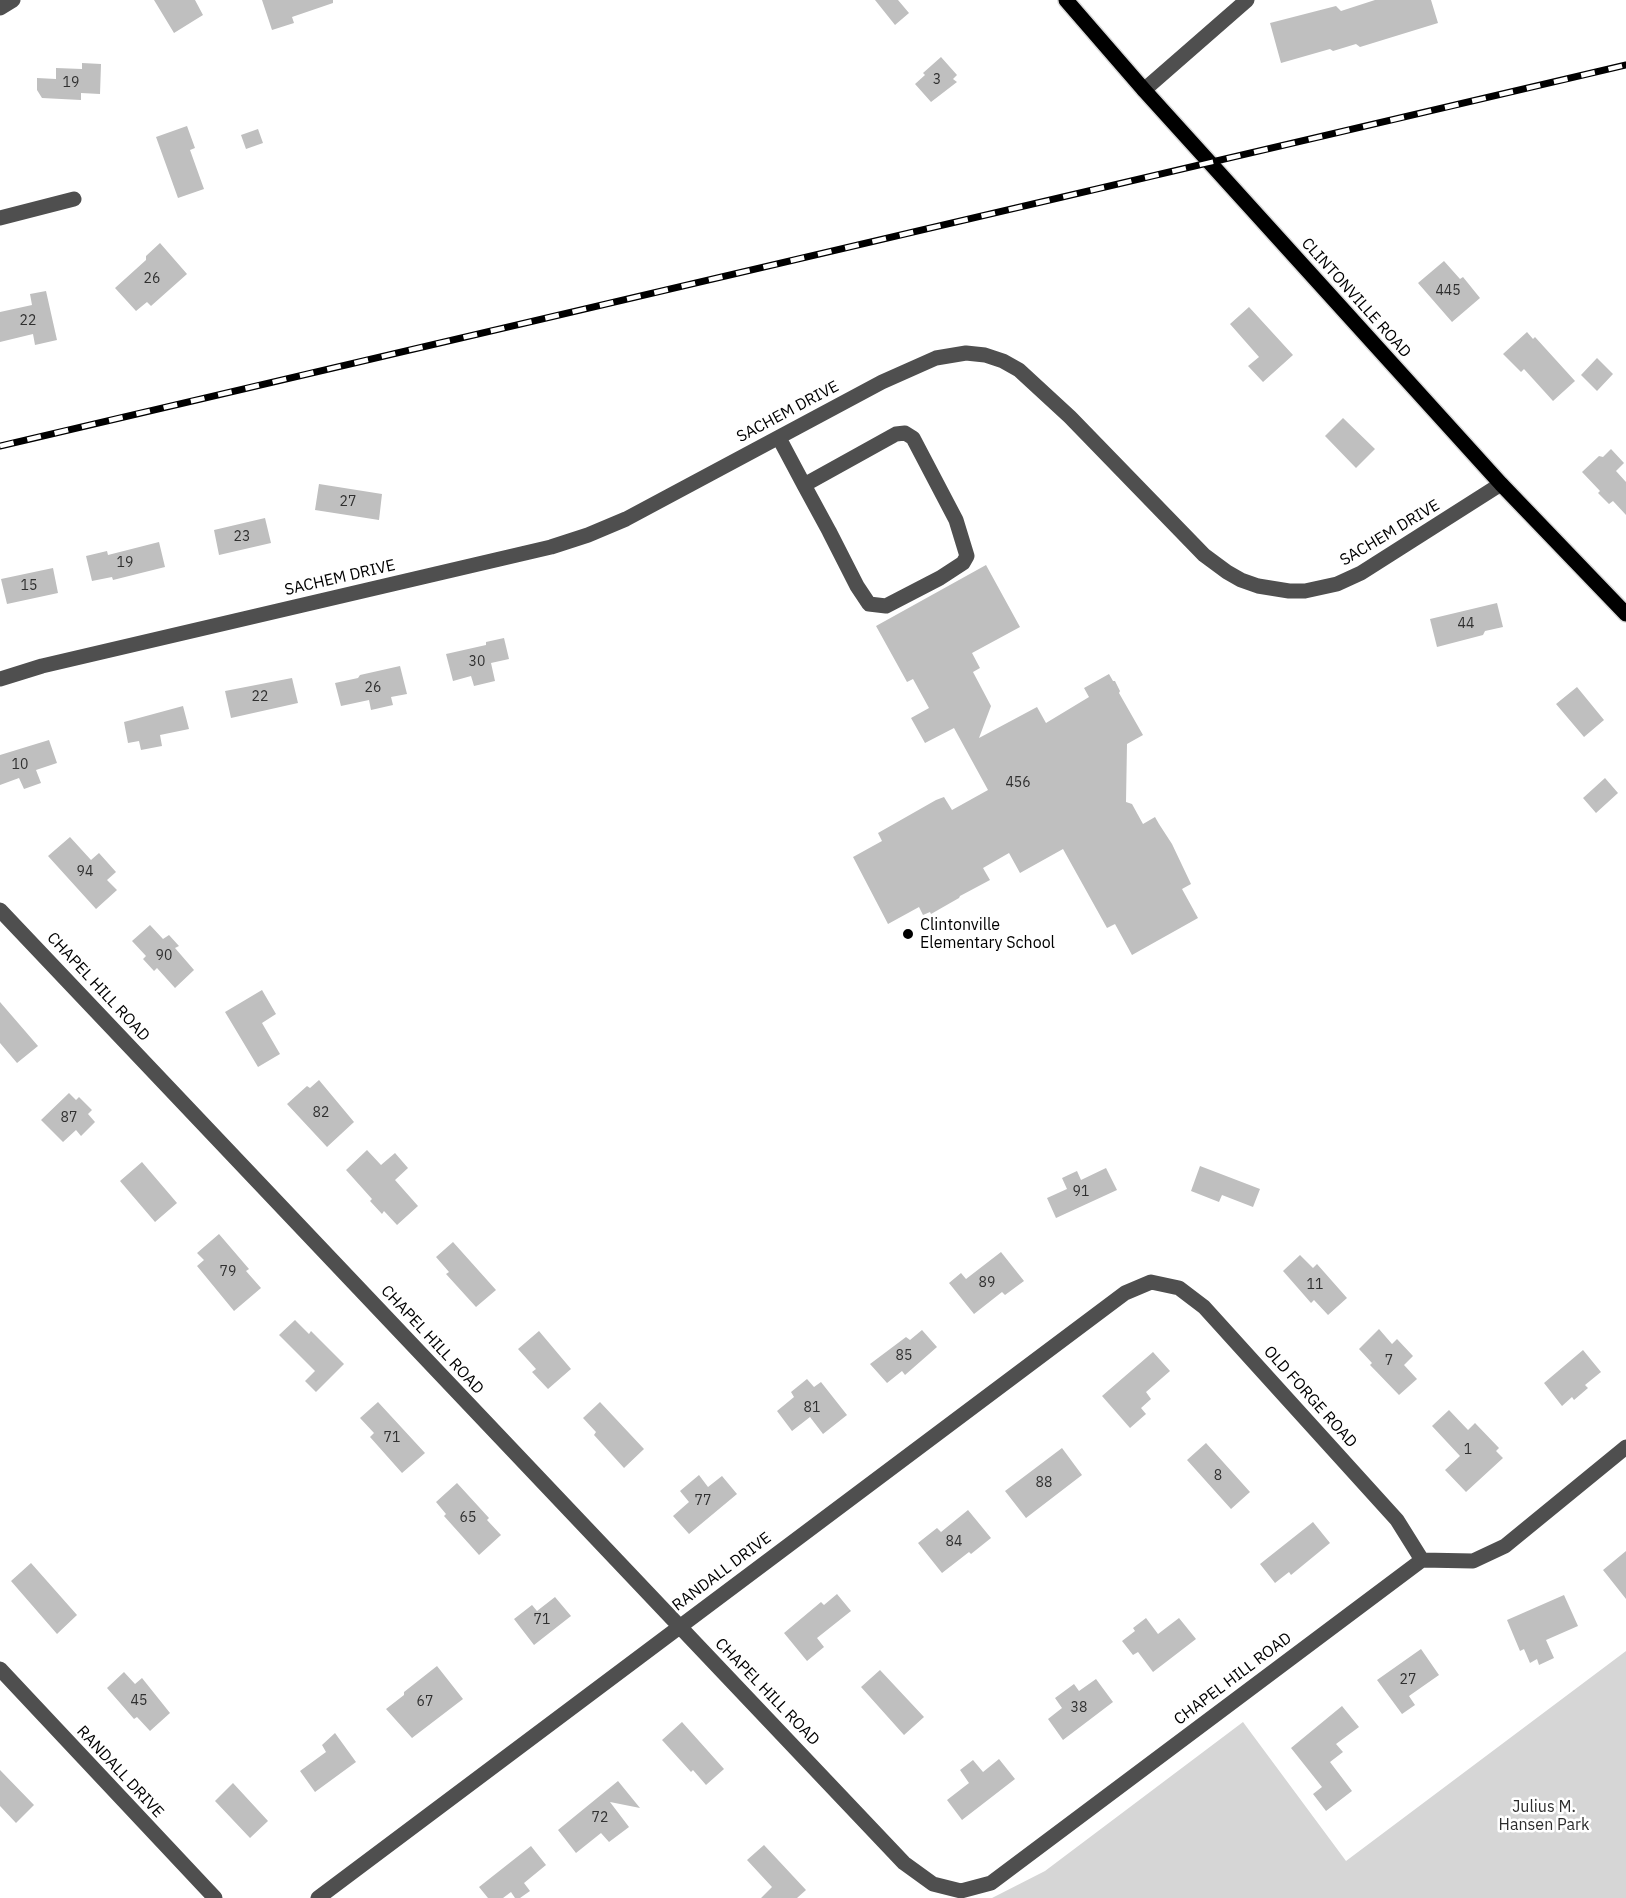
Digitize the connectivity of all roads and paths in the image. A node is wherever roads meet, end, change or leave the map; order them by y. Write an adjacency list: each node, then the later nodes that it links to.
1 (13, 0): 4 (street)
2 (1065, 0): 5 (main road, CLINTONVILLE ROAD)
3 (1247, 0): 5 (street)
4 (0, 8)
5 (1144, 90): 9 (main road, CLINTONVILLE ROAD)
6 (74, 199): 7 (street)
7 (0, 219)
8 (779, 438): 9 (street, SACHEM DRIVE); 10 (street); 12 (street, SACHEM DRIVE)
9 (1501, 484): 11 (main road, CLINTONVILLE ROAD)
10 (804, 485): 10 (street)
11 (1625, 610)
12 (0, 679)
13 (0, 910): 17 (street, CHAPEL HILL ROAD)
14 (1151, 1282): 16 (street, OLD FORGE ROAD); 17 (street, RANDALL DRIVE)
15 (1626, 1447): 16 (street)
16 (1422, 1560): 17 (street, CHAPEL HILL ROAD)
17 (679, 1627): 20 (street, RANDALL DRIVE)
18 (0, 1669): 19 (street, RANDALL DRIVE)
19 (214, 1898)
20 (318, 1898)

